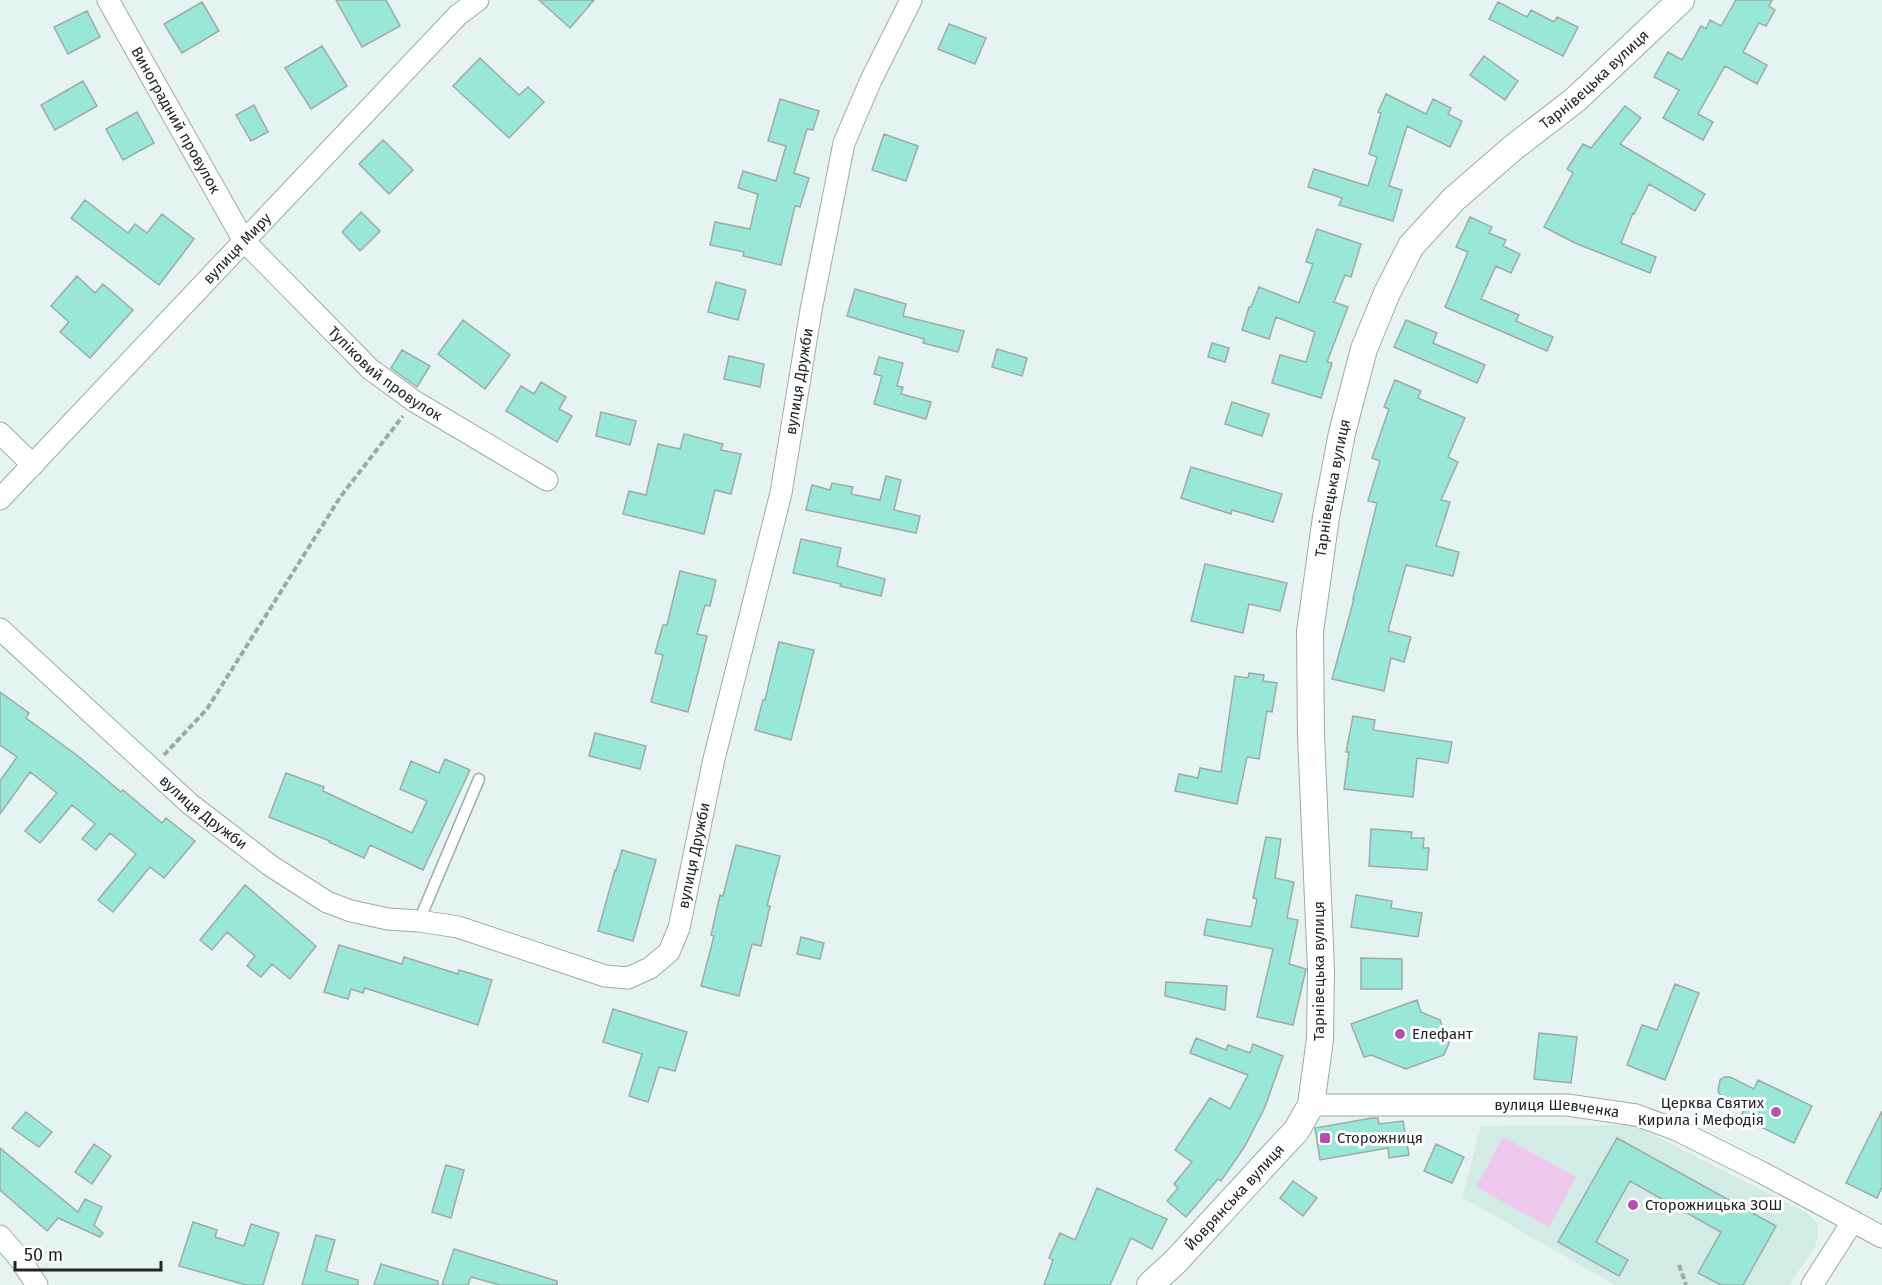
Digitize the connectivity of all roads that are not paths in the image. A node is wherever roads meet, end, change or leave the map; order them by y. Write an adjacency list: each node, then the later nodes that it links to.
1 (108, 0): 5 (street, Виноградний провулок)
2 (478, 0): 5 (street, вулиця Миру)
3 (911, 0): 12 (street, вулиця Дружби)
4 (1681, 0): 13 (street, Тарнівецька вулиця)
5 (244, 241): 7 (street, вулиця Миру); 8 (street, Тупіковий провулок)
6 (0, 433): 7 (street)
7 (33, 465): 9 (street, вулиця Миру)
8 (547, 480)
9 (0, 499)
10 (0, 629): 12 (street, вулиця Дружби)
11 (479, 778): 12 (lane)
12 (419, 921)
13 (1311, 1105): 14 (street, вулиця Шевченка); 18 (street, Йоврянська вулиця)
14 (1853, 1221): 16 (street, вулиця Шевченка); 19 (street)
15 (0, 1236): 17 (street)
16 (1882, 1237)
17 (37, 1285)
18 (1150, 1285)
19 (1812, 1285)

